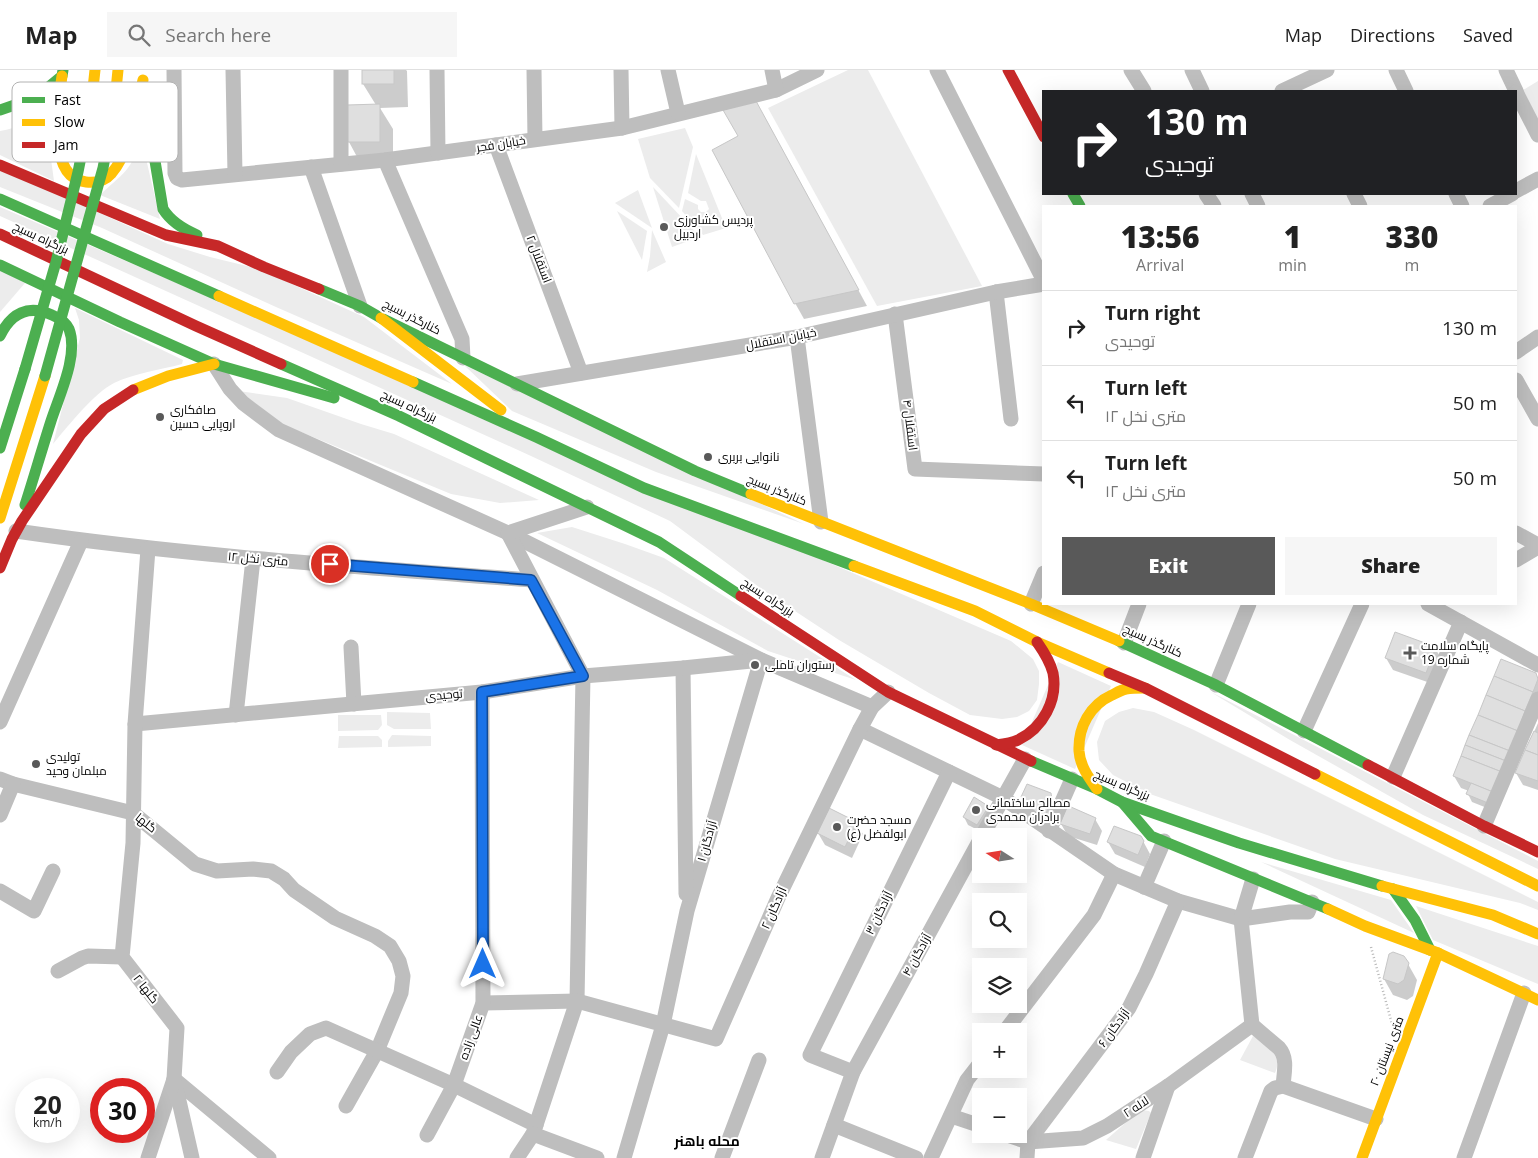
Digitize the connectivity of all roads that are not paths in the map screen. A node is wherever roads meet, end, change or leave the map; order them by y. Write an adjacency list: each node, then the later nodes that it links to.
1 (233, 70): 45 (street)
2 (341, 70): 42 (street)
3 (436, 70): 34 (street)
4 (534, 70): 32 (street)
5 (621, 70): 29 (street)
6 (668, 70): 28 (street)
7 (772, 70): 19 (street)
8 (817, 70): 19 (street, خیابان فجر)
9 (936, 70): 54 (street)
10 (1008, 70): 30 (main road)
11 (1130, 70): 20 (street)
12 (1192, 70): 21 (street)
13 (1327, 70): 17 (street)
14 (1396, 70): 23 (street)
15 (1506, 70): 24 (street)
16 (62, 73): 18 (main road)
17 (1304, 81): 22 (street)
18 (53, 82)
19 (776, 90): 28 (street, خیابان فجر)
20 (1143, 90)
21 (1202, 90)
22 (1284, 90)
23 (1406, 90)
24 (1516, 90)
25 (1517, 93): 31 (street)
26 (12, 106): 27 (main road)
27 (0, 110)
28 (678, 113): 29 (street, خیابان فجر)
29 (622, 128): 32 (street, خیابان فجر)
30 (1042, 134)
31 (1538, 135)
32 (535, 139): 33 (street, خیابان فجر)
33 (496, 145): 34 (street, خیابان فجر); 66 (street, استقلال ۲)
34 (438, 153): 35 (street, خیابان فجر)
35 (384, 160): 42 (street, خیابان فجر); 64 (street)
36 (63, 162): 39 (main road)
37 (80, 162): 73 (main road, bridge)
38 (104, 162): 76 (main road, bridge)
39 (118, 162)
40 (155, 162): 52 (main road)
41 (175, 162): 45 (street, خیابان فجر)
42 (341, 164): 44 (street, خیابان فجر)
43 (0, 165): 52 (main road, کنارگذر بسیج)
44 (311, 166): 45 (street, خیابان فجر); 57 (street)
45 (236, 174)
46 (1538, 179): 47 (street)
47 (1517, 190)
48 (1510, 195): 50 (street)
49 (0, 199): 72 (main road, بزرگراه بسیج)
50 (1492, 205)
51 (0, 234): 69 (main road, بزرگراه بسیج)
52 (218, 246): 57 (main road, کنارگذر بسیج)
53 (0, 265): 65 (main road)
54 (1042, 279)
55 (1042, 283): 56 (street, خیابان استقلال)
56 (996, 292): 58 (street, خیابان استقلال); 70 (street)
57 (360, 306): 59 (main road, کنارگذر بسیج)
58 (895, 314): 61 (street, خیابان استقلال); 74 (street, استقلال ۴)
59 (381, 318): 64 (main road, کنارگذر بسیج); 72 (main road)
60 (0, 336): 78 (main road)
61 (797, 337): 66 (street, خیابان استقلال); 77 (street)
62 (1538, 337): 63 (street)
63 (1517, 351)
64 (463, 358): 68 (main road, کنارگذر بسیج)
65 (214, 364): 69 (main road); 78 (main road); 79 (street)
66 (581, 373): 68 (street, خیابان استقلال)
67 (1517, 382): 71 (street)
68 (517, 384): 77 (main road, کنارگذر بسیج)
69 (399, 416): 75 (main road, بزرگراه بسیج)
70 (1011, 419)
71 (1538, 419)
72 (536, 437): 95 (main road, بزرگراه بسیج)
73 (0, 448)
74 (1042, 474)
75 (588, 507): 79 (street); 105 (main road, بزرگراه بسیج)
76 (0, 518)
77 (820, 522): 89 (main road, کنارگذر بسیج)
78 (16, 531): 81 (street, ۱۲ متری نخل); 86 (main road)
79 (508, 533): 88 (street); 98 (street)
80 (1517, 534): 82 (street)
81 (81, 541): 83 (street, ۱۲ متری نخل); 110 (street)
82 (1538, 546): 85 (street)
83 (148, 549): 84 (street, ۱۲ متری نخل); 111 (street)
84 (253, 559): 88 (street, ۱۲ متری نخل); 109 (street)
85 (1517, 559)
86 (0, 568)
87 (1042, 578): 89 (street)
88 (531, 580): 101 (street)
89 (1031, 604): 96 (main road, کنارگذر بسیج)
90 (1139, 605): 96 (street)
91 (1249, 605): 102 (street)
92 (1362, 605): 113 (street)
93 (1430, 605): 94 (street)
94 (1461, 622): 99 (street); 117 (street)
95 (1037, 642): 103 (main road, بزرگراه بسیج); 114 (main road)
96 (1124, 643): 102 (main road, کنارگذر بسیج)
97 (352, 647): 107 (street)
98 (761, 660): 100 (street, توحیدی); 108 (street, توحیدی); 126 (street, آزادگان ۱)
99 (1538, 665)
100 (684, 668): 101 (street, توحیدی); 125 (street)
101 (583, 676): 104 (street, توحیدی); 150 (street)
102 (1216, 685): 113 (main road, کنارگذر بسیج)
103 (1145, 688): 120 (main road); 136 (main road, بزرگراه بسیج)
104 (482, 692): 107 (street, توحیدی); 151 (street, عالی زاده)
105 (888, 692): 108 (street); 114 (main road, بزرگراه بسیج)
106 (1538, 699): 127 (street)
107 (354, 704): 109 (street, توحیدی)
108 (872, 706): 112 (street)
109 (236, 715): 111 (street, توحیدی)
110 (0, 722)
111 (135, 724): 123 (street)
112 (860, 729): 116 (street); 153 (street, آزادگان ۲)
113 (1304, 731): 117 (main road, کنارگذر بسیج)
114 (996, 745): 115 (main road, بزرگراه بسیج)
115 (1024, 759): 118 (main road, بزرگراه بسیج); 121 (street, آزادگان ۴)
116 (948, 772): 121 (street); 158 (street, آزادگان ۳)
117 (1393, 777): 127 (main road, کنارگذر بسیج)
118 (1072, 779): 120 (main road, بزرگراه بسیج); 129 (street)
119 (6, 781): 123 (street, گلها); 124 (street)
120 (1097, 789): 122 (main road, بزرگراه بسیج)
121 (1003, 798): 128 (street, آزادگان ۴); 129 (street)
122 (1122, 802): 130 (main road); 138 (main road, بزرگراه بسیج)
123 (134, 813): 146 (street); 155 (street, گلها)
124 (0, 815)
125 (686, 819): 126 (street); 142 (street)
126 (713, 821): 142 (street, آزادگان ۱)
127 (1484, 826): 131 (main road, کنارگذر بسیج)
128 (987, 828)
129 (1049, 831): 134 (street)
130 (1164, 841): 135 (main road); 137 (street)
131 (1538, 852)
132 (972, 855): 158 (street, آزادگان ۴)
133 (53, 871): 139 (street)
134 (1114, 874): 137 (street); 152 (street)
135 (1254, 879): 141 (main road); 143 (street)
136 (1538, 886)
137 (1144, 887): 140 (street)
138 (1393, 889): 144 (main road, بزرگراه بسیج); 145 (main road)
139 (0, 890)
140 (1178, 901): 143 (street); 166 (street, آزادگان ۶)
141 (1312, 902): 143 (street); 145 (main road)
142 (687, 911): 153 (street, آزادگان ۱)
143 (1240, 919): 154 (street)
144 (1538, 934)
145 (1434, 951): 148 (main road); 167 (main road, ۲۰ متری نیستان)
146 (122, 957): 147 (street); 160 (street, گلها ۲)
147 (58, 971)
148 (1524, 993): 149 (main road); 188 (street)
149 (1538, 1000)
150 (578, 1001): 151 (street); 153 (street); 170 (street)
151 (483, 1003): 161 (street, عالی زاده)
152 (1011, 1023)
153 (663, 1025): 179 (street, آزادگان ۱)
154 (1252, 1025): 162 (street, لاله ۲); 163 (street)
155 (377, 1051): 157 (street); 161 (street); 164 (street, گلها)
156 (759, 1060): 180 (street)
157 (277, 1072)
158 (853, 1072): 169 (street, آزادگان ۴)
159 (972, 1074): 165 (street)
160 (174, 1079): 174 (street, گلها ۲); 175 (street); 176 (street)
161 (454, 1085): 170 (street); 171 (street, عالی زاده)
162 (1168, 1086): 172 (street, لاله ۲); 185 (street)
163 (1283, 1086): 167 (street); 186 (street)
164 (346, 1106)
165 (950, 1116): 168 (street); 183 (street)
166 (1047, 1118): 172 (street); 173 (street, آزادگان ۶)
167 (1376, 1119): 187 (main road, ۲۰ متری نیستان)
168 (972, 1123)
169 (834, 1125): 181 (street, آزادگان ۴); 182 (street)
170 (535, 1130): 177 (street); 178 (street)
171 (427, 1135)
172 (1059, 1140): 173 (street, لاله ۲)
173 (1028, 1142): 184 (street)
174 (148, 1158)
175 (192, 1158)
176 (269, 1158)
177 (517, 1158)
178 (597, 1158)
179 (624, 1158)
180 (722, 1158)
181 (822, 1158)
182 (916, 1158)
183 (931, 1158)
184 (1027, 1158)
185 (1143, 1158)
186 (1245, 1158)
187 (1362, 1158)
188 (1464, 1158)

